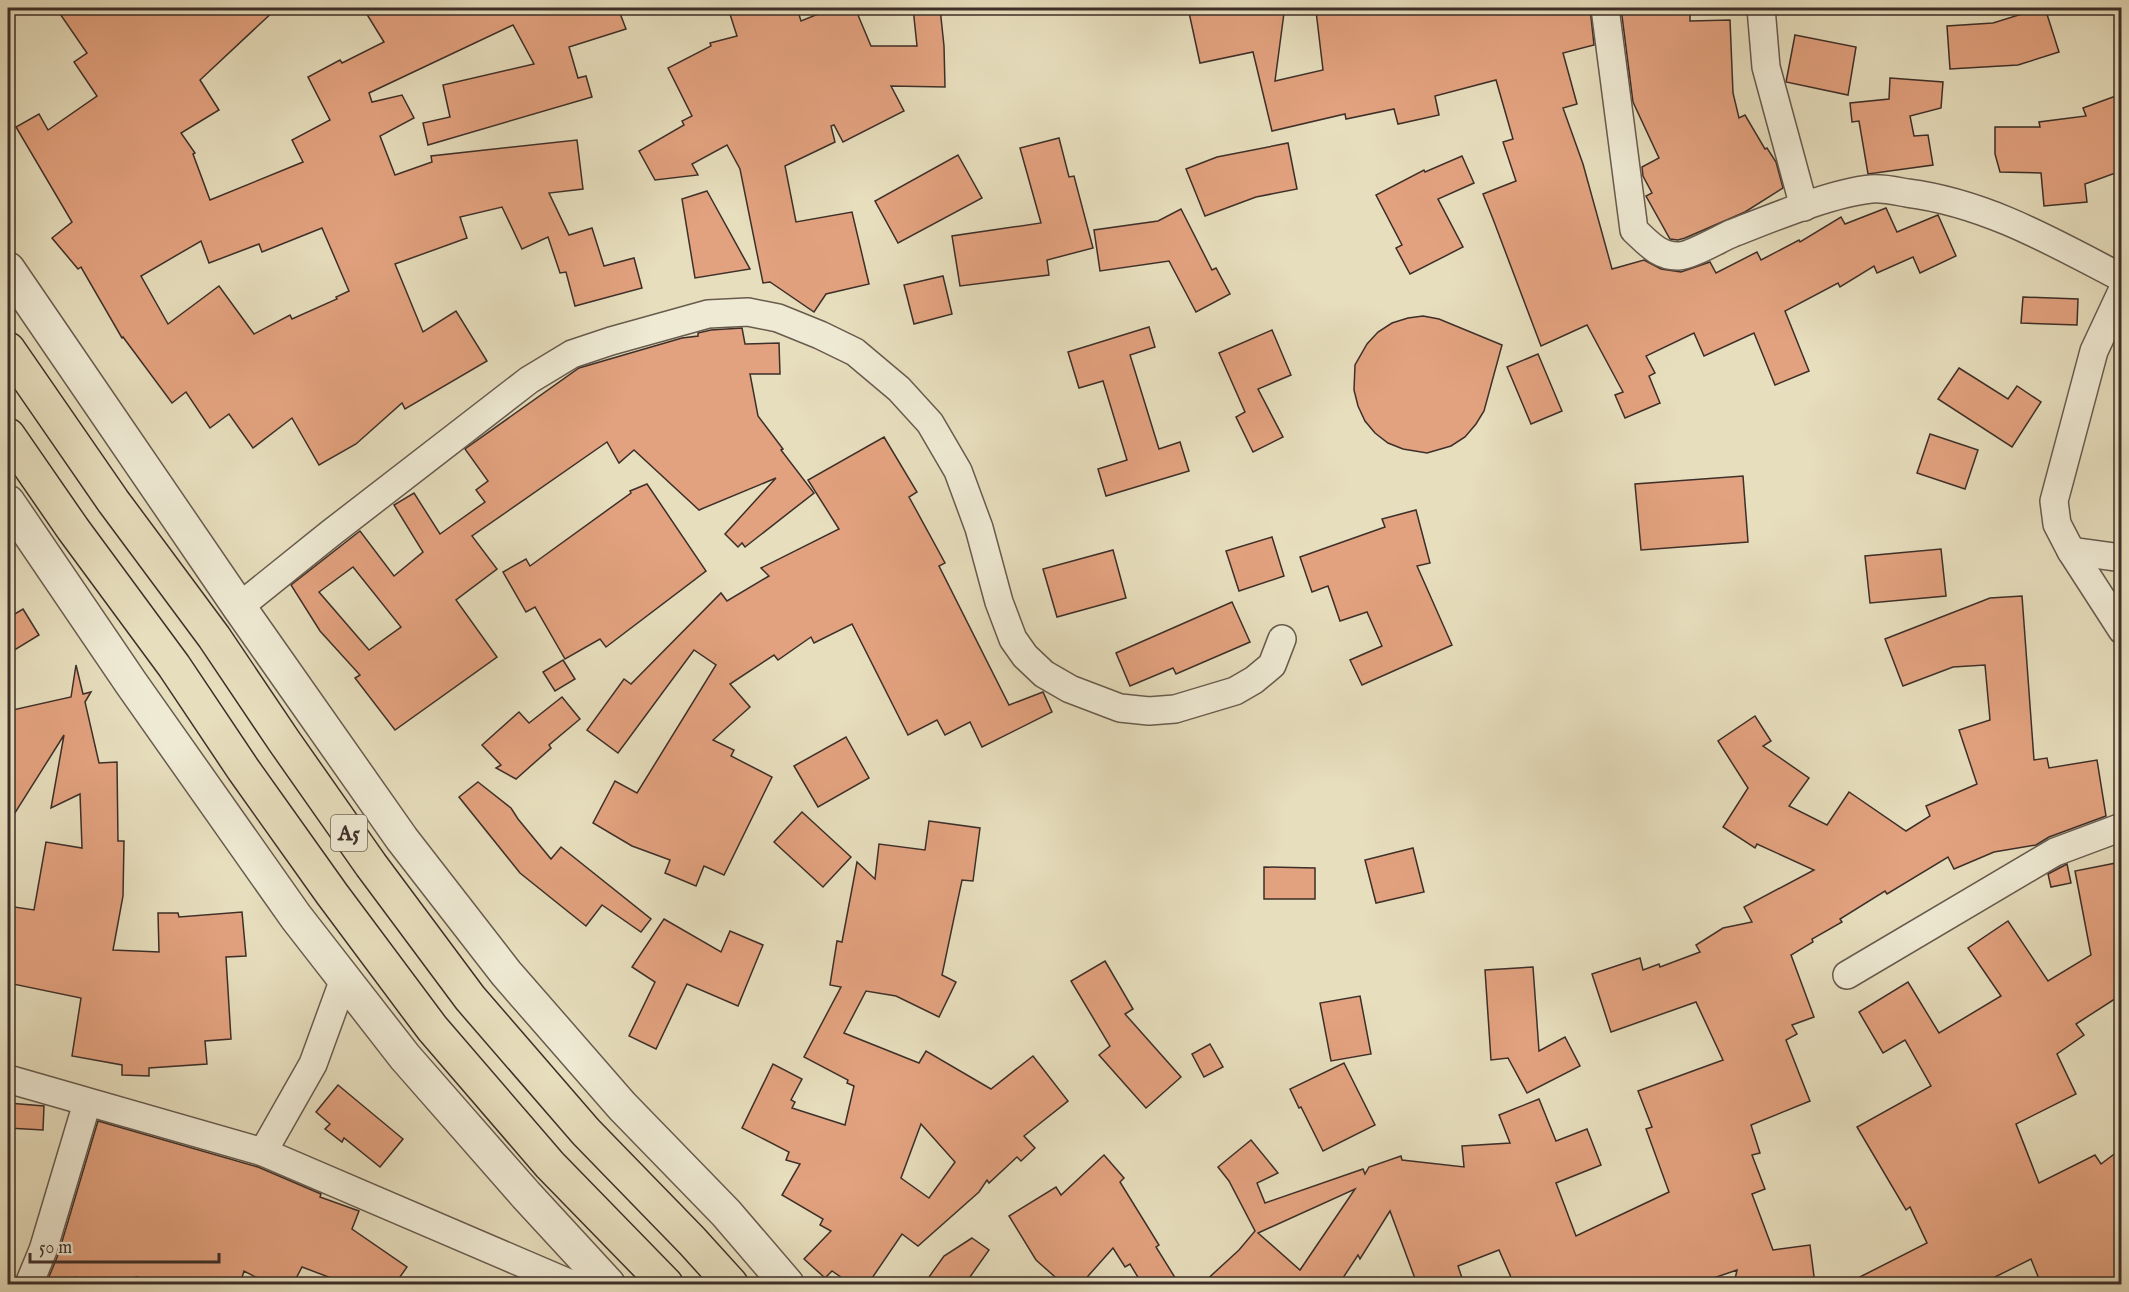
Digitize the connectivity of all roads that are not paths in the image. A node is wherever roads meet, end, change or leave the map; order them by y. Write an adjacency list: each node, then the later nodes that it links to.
1 (1605, 8): 3 (street)
2 (1761, 8): 3 (street)
3 (1804, 207): 5 (street)
4 (8, 269): 12 (street)
5 (2121, 278)
6 (2121, 291): 10 (street)
7 (8, 349): 25 (highway, A5)
8 (8, 435): 24 (highway, A5)
9 (8, 502): 17 (street)
10 (2072, 551): 11 (street); 13 (street)
11 (2121, 558)
12 (239, 607): 14 (street); 26 (street)
13 (2121, 630)
14 (1282, 639)
15 (2121, 827): 16 (street)
16 (1847, 975)
17 (344, 979): 20 (street); 23 (street)
18 (8, 1079): 19 (street)
19 (87, 1103): 20 (street); 21 (street)
20 (263, 1152): 22 (street)
21 (29, 1284)
22 (571, 1284)
23 (608, 1284)
24 (666, 1284)
25 (731, 1284)
26 (788, 1284)

